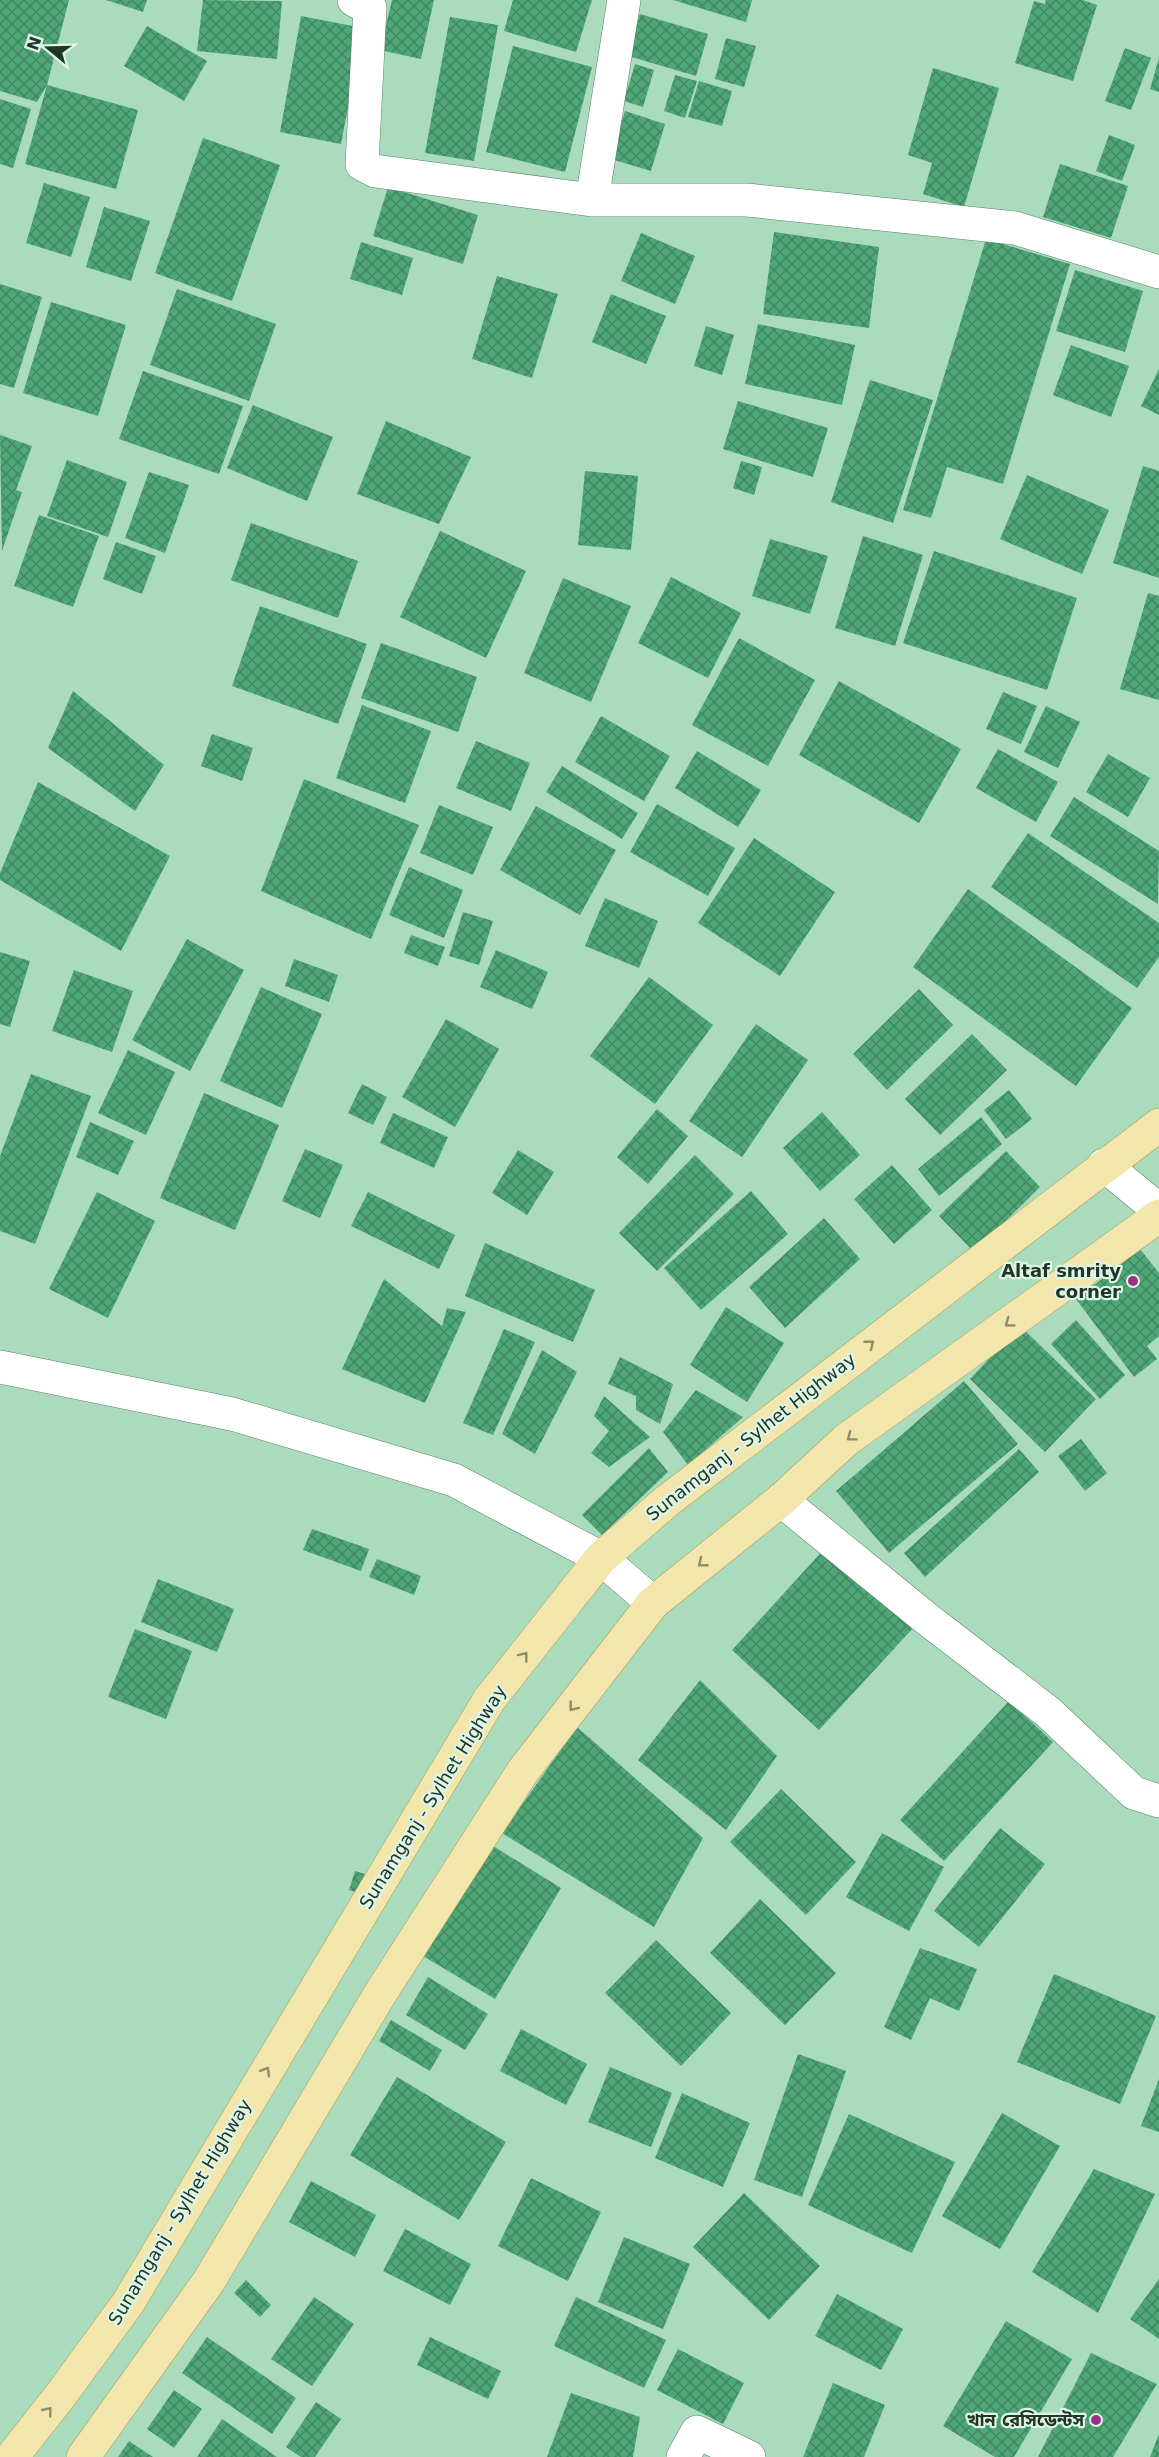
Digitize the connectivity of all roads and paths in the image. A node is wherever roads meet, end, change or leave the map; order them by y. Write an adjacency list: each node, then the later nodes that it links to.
1 (354, 0): 3 (street)
2 (624, 0): 3 (street)
3 (592, 200): 4 (street)
4 (1159, 272)
5 (1159, 1125): 6 (main road, Sunamganj - Sylhet Highway)
6 (1104, 1165): 7 (street); 11 (main road, Sunamganj - Sylhet Highway, one-way to 6)
7 (1159, 1210)
8 (1159, 1216): 10 (main road, one-way to 10)
9 (0, 1367): 11 (street)
10 (781, 1500): 12 (main road, one-way to 12); 13 (street)
11 (601, 1558): 12 (street); 15 (main road, Sunamganj - Sylhet Highway, one-way to 11)
12 (653, 1603): 16 (main road, one-way to 16)
13 (1159, 1801)
14 (690, 2445): 17 (street)
15 (12, 2457)
16 (83, 2457)
17 (749, 2457)

